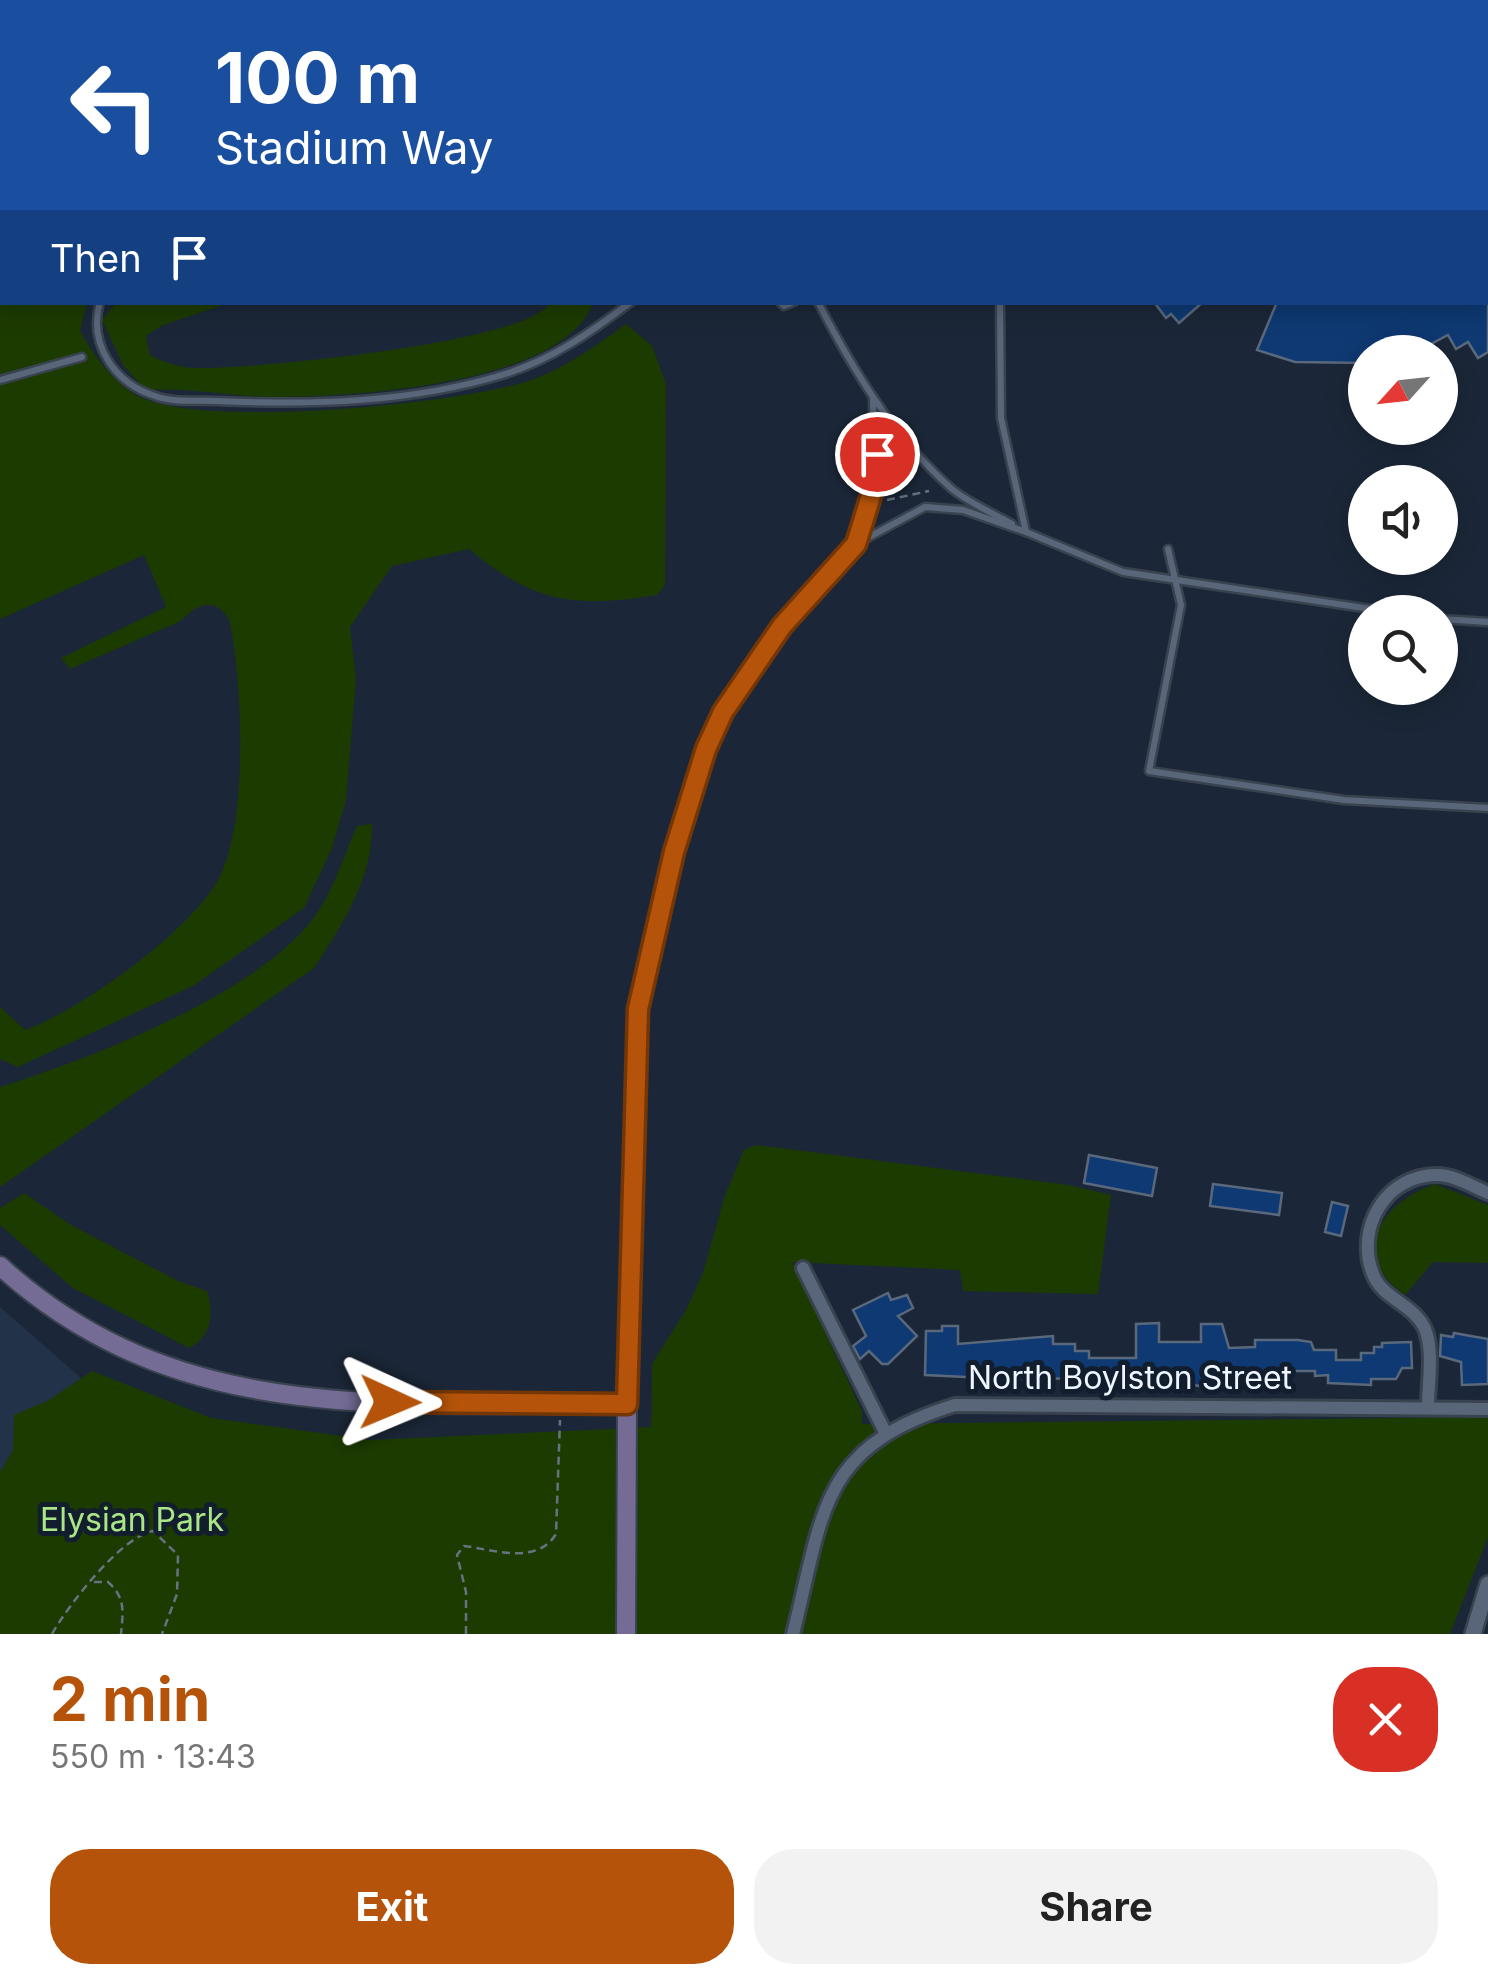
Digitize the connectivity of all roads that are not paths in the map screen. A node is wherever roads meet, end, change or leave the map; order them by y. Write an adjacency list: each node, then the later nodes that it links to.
1 (99, 305): 2 (lane)
2 (626, 305)
3 (820, 305): 7 (lane)
4 (1000, 305): 8 (lane)
5 (82, 357): 6 (lane)
6 (0, 380)
7 (873, 396): 8 (lane); 9 (lane)
8 (1026, 532): 9 (lane); 11 (lane)
9 (856, 544): 19 (lane)
10 (1168, 549): 11 (lane)
11 (1175, 580): 12 (lane); 15 (lane)
12 (1348, 606)
13 (1458, 620): 14 (lane)
14 (1488, 622)
15 (1488, 808)
16 (1488, 1192): 20 (street)
17 (0, 1266): 19 (main road)
18 (803, 1268): 22 (street)
19 (627, 1404): 24 (main road)
20 (1428, 1406): 21 (street, North Boylston Street); 22 (street, North Boylston Street)
21 (1488, 1409)
22 (885, 1432): 25 (street, North Boylston Street)
23 (1488, 1584): 26 (street)
24 (626, 1634)
25 (793, 1634)
26 (1473, 1634)

